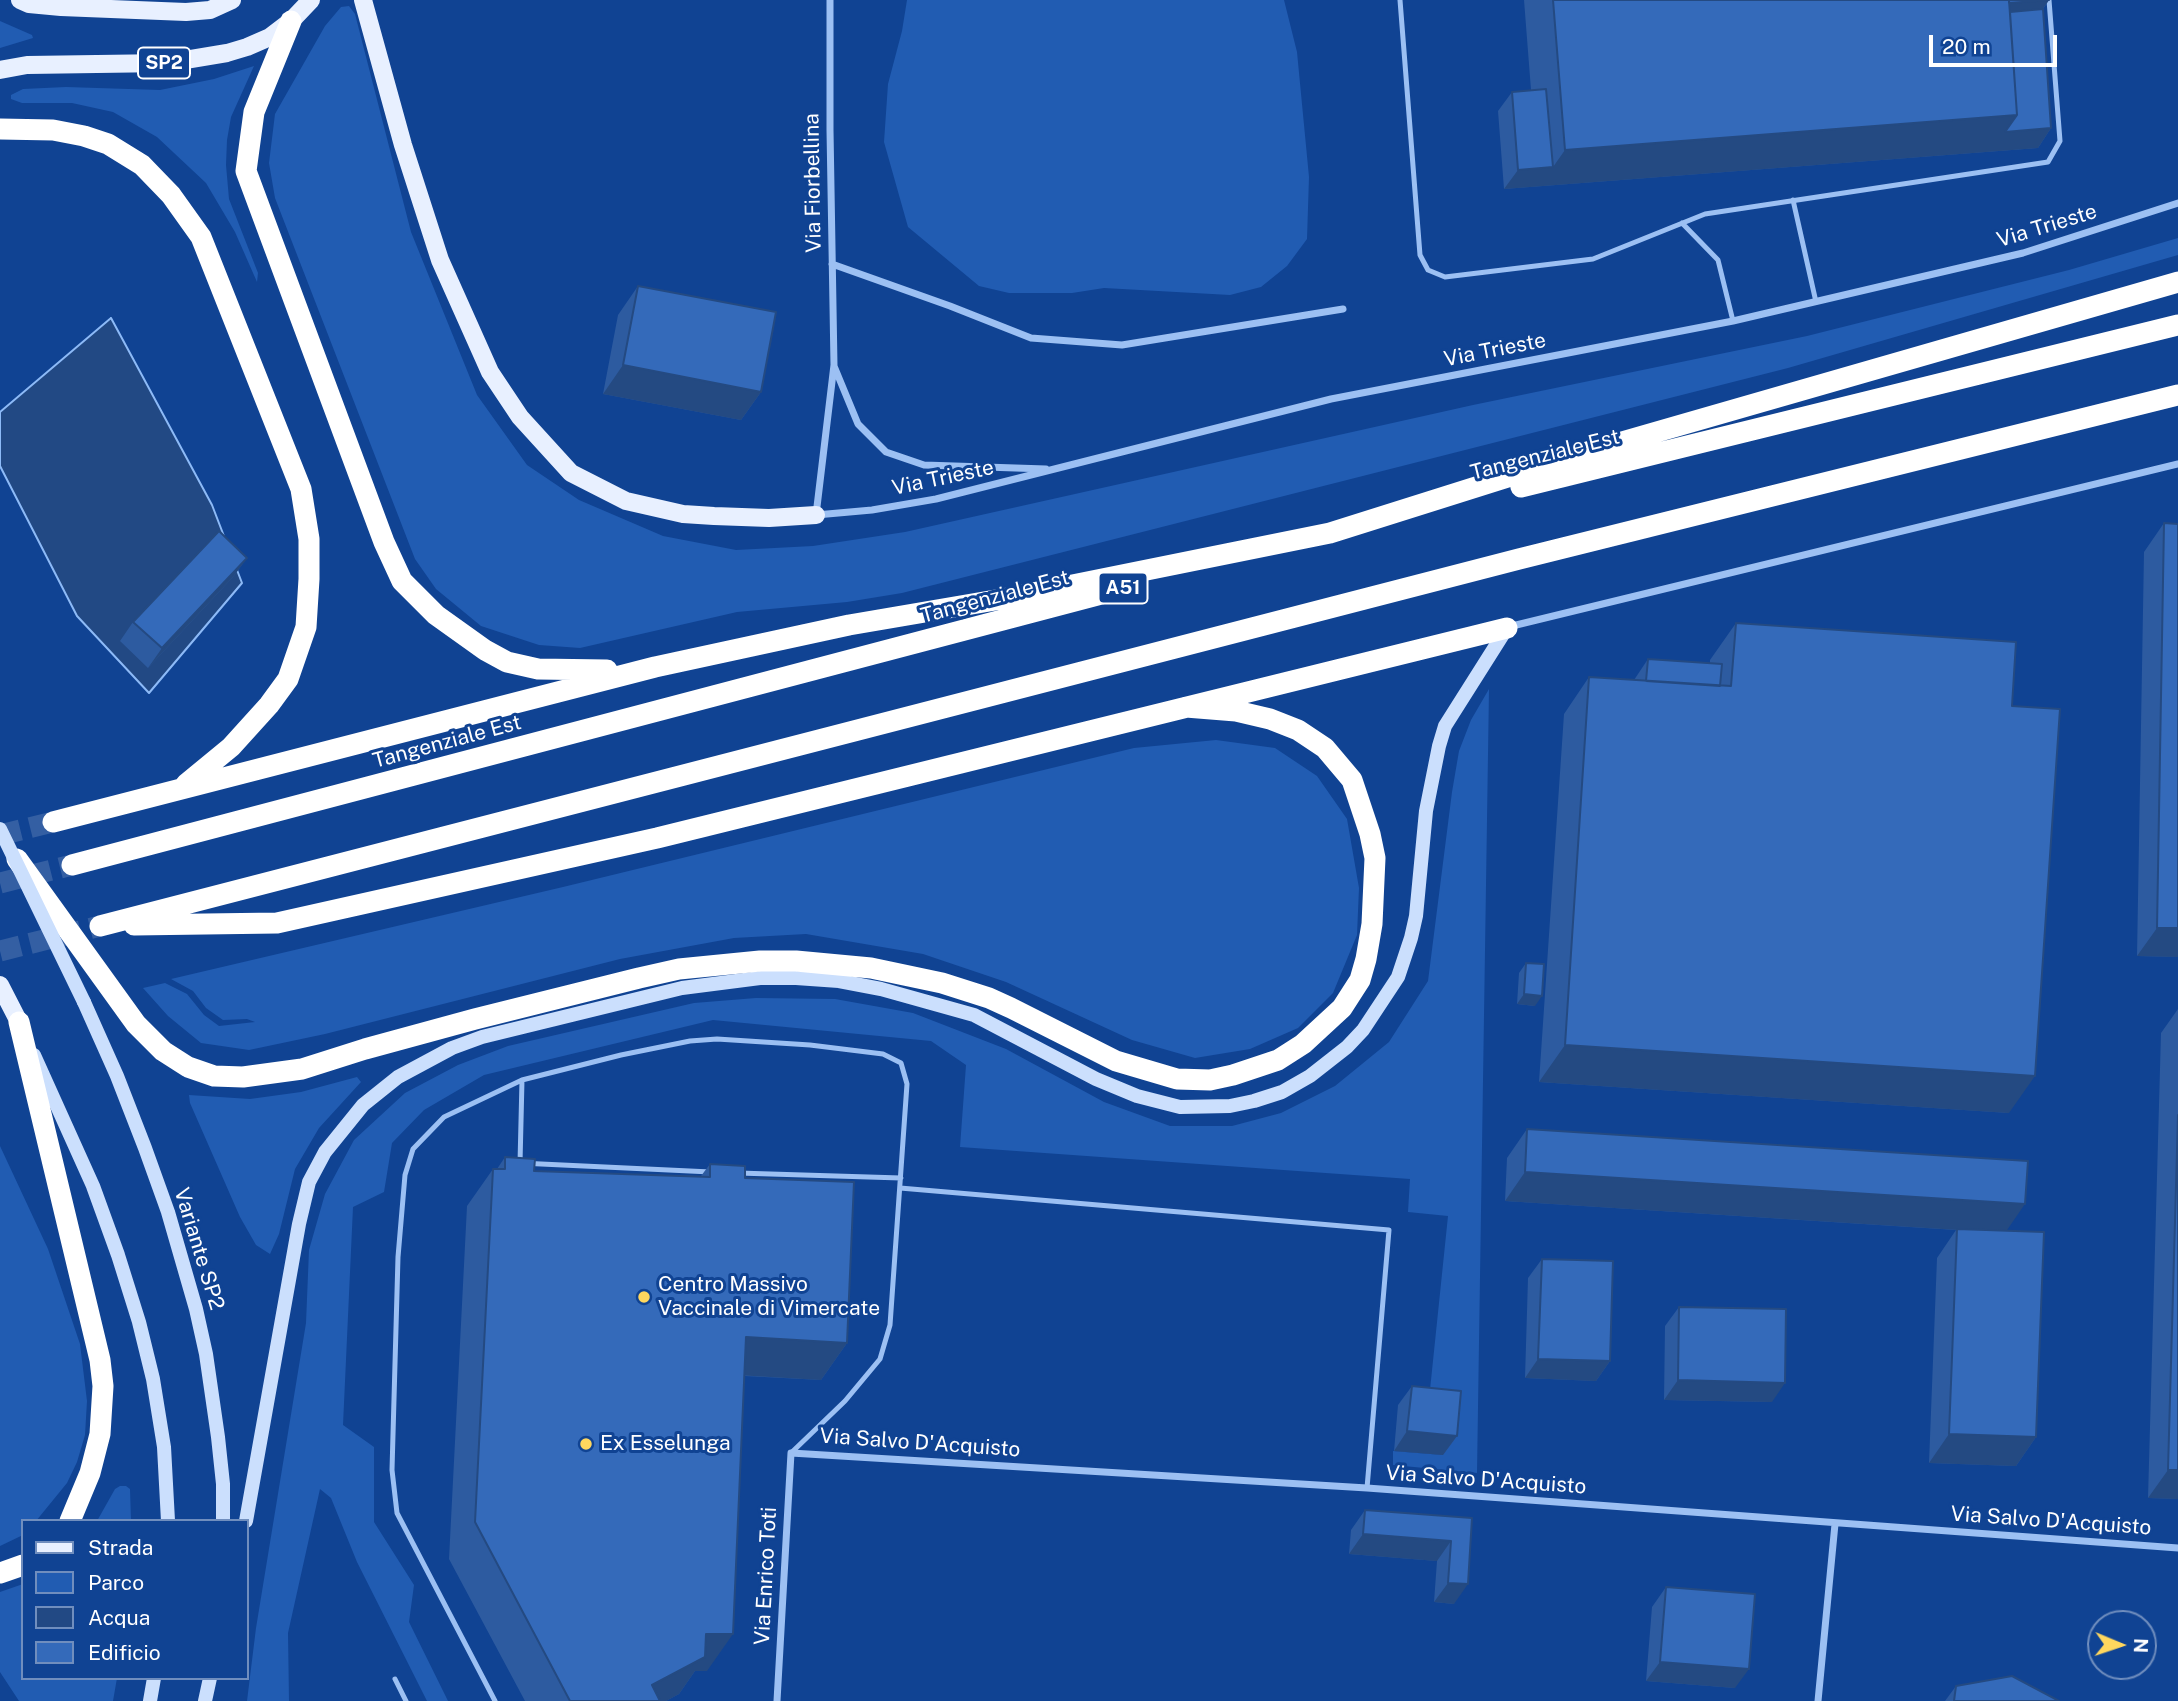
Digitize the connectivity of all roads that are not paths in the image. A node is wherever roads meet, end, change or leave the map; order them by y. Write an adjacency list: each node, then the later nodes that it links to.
1 (20, 0): 2 (main road)
2 (232, 0)
3 (311, 0): 8 (main road, SP2)
4 (363, 0): 24 (main road)
5 (830, 0): 14 (street, Via Fiorbellina)
6 (1400, 0): 13 (lane)
7 (2049, 0): 11 (lane)
8 (291, 21): 9 (main road, SP2); 27 (highway)
9 (0, 70)
10 (0, 129): 29 (highway)
11 (1793, 200): 13 (lane); 16 (lane)
12 (2178, 203): 16 (street, Via Trieste)
13 (1682, 223): 18 (lane)
14 (832, 264): 17 (street); 20 (street, Via Fiorbellina)
15 (2178, 282): 25 (highway)
16 (1816, 302): 18 (street, Via Trieste)
17 (1343, 309)
18 (1733, 321): 23 (street, Via Trieste)
19 (2178, 325): 25 (highway, Tangenziale Est / A51)
20 (834, 365): 23 (street, Via Fiorbellina); 24 (street, Via Fiorbellina)
21 (2178, 395): 28 (highway)
22 (2178, 464): 26 (street)
23 (1056, 469): 24 (street, Via Trieste)
24 (816, 515)
25 (1330, 533): 27 (highway); 33 (highway, Tangenziale Est / A51)
26 (1507, 628): 28 (highway); 46 (main road)
27 (654, 667): 29 (highway)
28 (1186, 707): 32 (highway)
29 (179, 789): 30 (highway)
30 (53, 822)
31 (0, 829): 32 (main road, Variante SP2, bridge)
32 (12, 852): 45 (main road, Variante SP2, bridge)
33 (72, 865)
34 (0, 985): 35 (main road)
35 (19, 1022): 43 (highway); 44 (main road)
36 (522, 1080): 37 (lane); 39 (lane); 57 (lane)
37 (723, 1172)
38 (732, 1173): 39 (lane)
39 (901, 1178): 40 (lane)
40 (900, 1188): 41 (lane); 42 (lane)
41 (790, 1453): 42 (street, Via Salvo D'Acquisto); 58 (street, Via Enrico Toti)
42 (1367, 1488): 47 (street, Via Salvo D'Acquisto)
43 (70, 1519)
44 (168, 1519)
45 (222, 1519)
46 (246, 1519)
47 (1835, 1524): 48 (street, Via Salvo D'Acquisto); 59 (street)
48 (2178, 1548)
49 (21, 1566): 50 (highway)
50 (0, 1573)
51 (395, 1679): 56 (lane)
52 (154, 1680): 54 (main road)
53 (209, 1680): 55 (main road)
54 (150, 1701)
55 (204, 1701)
56 (406, 1701)
57 (495, 1701)
58 (776, 1701)
59 (1818, 1701)

